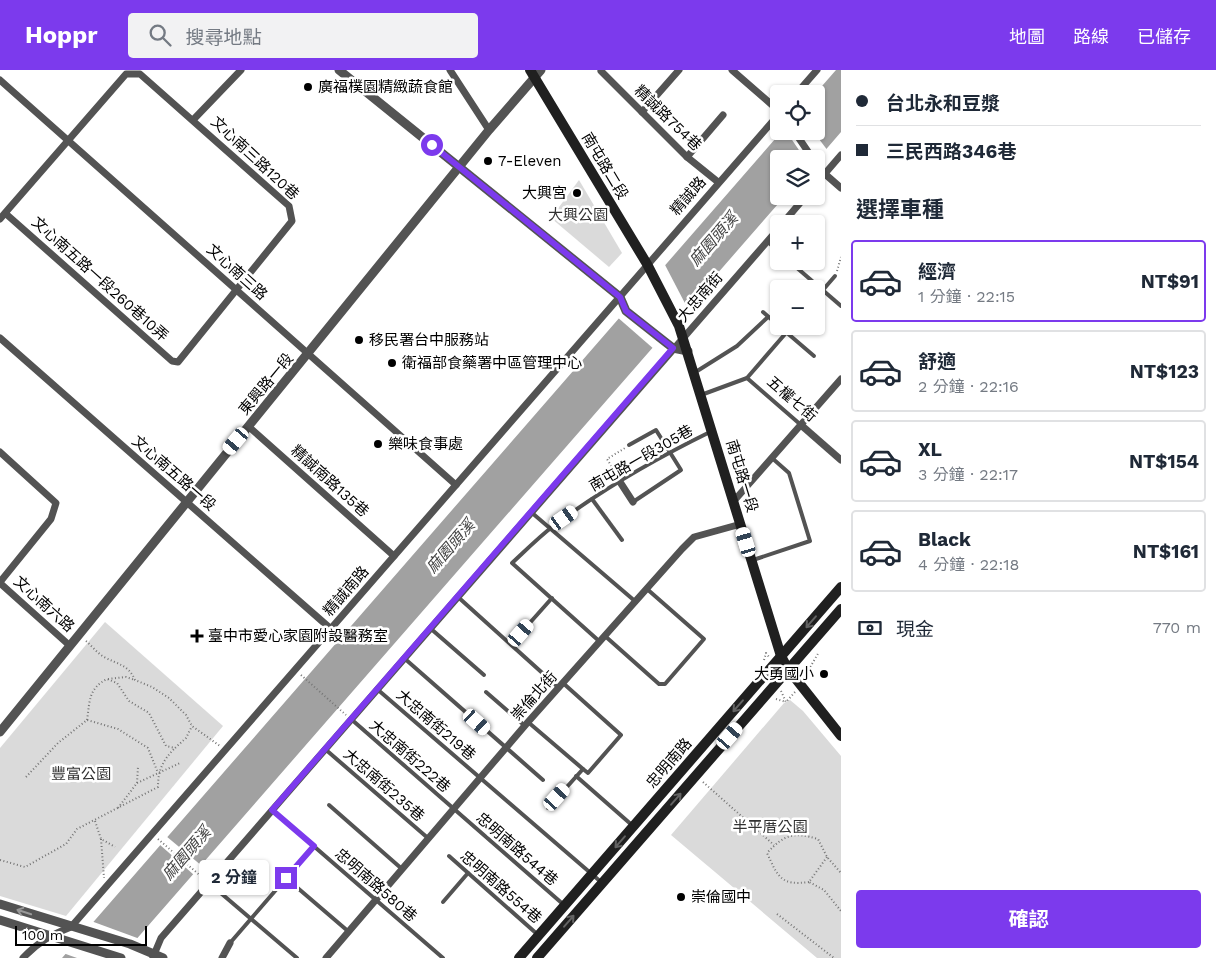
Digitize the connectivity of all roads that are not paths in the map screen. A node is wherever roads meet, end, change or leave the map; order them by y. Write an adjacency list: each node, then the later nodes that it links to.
1 (241, 70): 14 (street)
2 (339, 70): 20 (street)
3 (450, 70): 16 (street)
4 (679, 70): 12 (street)
5 (732, 70): 11 (street)
6 (817, 70): 10 (street)
7 (601, 71): 12 (street, 精誠路754巷)
8 (535, 73): 16 (street, 東興路一段); 30 (main road, 南屯路二段)
9 (0, 80): 17 (street, 文心南三路)
10 (804, 85)
11 (770, 104)
12 (642, 112): 19 (street, 精誠路754巷)
13 (723, 115): 19 (street)
14 (193, 120): 17 (street, 文心南三路120巷); 35 (street, 文心南三路120巷)
15 (770, 122): 22 (street, 精誠路)
16 (489, 130): 20 (street, 東興路一段)
17 (68, 140): 26 (street); 35 (street, 文心南三路)
18 (841, 156): 21 (street)
19 (687, 157): 22 (street, 精誠路754巷)
20 (459, 168): 37 (street); 48 (street, 東興路一段)
21 (825, 174): 23 (street)
22 (718, 182): 30 (street, 精誠路)
23 (841, 188)
24 (798, 205): 25 (street)
25 (790, 215)
26 (3, 216): 50 (street, 文心南五路一段260巷10弄)
27 (770, 238): 28 (street, 大忠南街)
28 (767, 242): 29 (lane); 44 (street, 大忠南街)
29 (770, 244)
30 (647, 264): 37 (street, 精誠路); 41 (main road, 南屯路二段)
31 (800, 270): 33 (lane)
32 (835, 276): 34 (lane)
33 (811, 280)
34 (825, 288)
35 (237, 290): 48 (street, 文心南三路); 50 (street, 文心南三路120巷)
36 (825, 292): 38 (lane)
37 (620, 297): 46 (street); 64 (street, 精誠南路)
38 (841, 306)
39 (763, 312): 40 (lane)
40 (768, 317): 51 (lane)
41 (678, 324): 44 (main road, 南屯路一段)
42 (783, 335): 52 (lane)
43 (790, 335): 49 (lane)
44 (683, 337): 46 (street, 大忠南街); 47 (main road, 南屯路一段)
45 (0, 338): 66 (street, 文心南五路一段)
46 (673, 348): 47 (street); 69 (street, 大忠南街)
47 (688, 351): 51 (main road, 南屯路一段)
48 (309, 355): 56 (street, 東興路一段); 64 (street, 文心南三路)
49 (814, 356)
50 (178, 362)
51 (694, 373): 54 (main road, 南屯路一段)
52 (747, 378): 54 (lane); 55 (lane, 五權七街)
53 (841, 379): 55 (street)
54 (700, 395): 57 (main road, 南屯路一段)
55 (801, 425): 61 (street); 62 (street, 五權七街)
56 (248, 426): 66 (street, 東興路一段); 73 (street, 精誠南路135巷)
57 (712, 431): 60 (lane, 南屯路一段305巷); 68 (main road, 南屯路一段)
58 (629, 445): 60 (lane)
59 (0, 452): 75 (street)
60 (670, 452): 63 (lane, 南屯路一段305巷); 67 (lane)
61 (772, 458): 68 (street); 74 (lane)
62 (841, 460)
63 (620, 482): 65 (lane, 南屯路一段305巷); 67 (street)
64 (456, 484): 73 (street, 精誠南路)
65 (592, 499): 71 (lane, 南屯路一段305巷); 72 (lane)
66 (185, 501): 82 (street, 文心南五路一段); 86 (street, 東興路一段)
67 (634, 502)
68 (733, 502): 70 (main road, 南屯路一段)
69 (532, 512): 71 (lane); 78 (street, 大忠南街)
70 (741, 524): 74 (main road, 南屯路一段); 77 (street, 崇倫北街)
71 (551, 528): 79 (lane, 南屯路一段305巷); 80 (lane)
72 (622, 540)
73 (394, 556): 82 (street, 精誠南路)
74 (752, 560): 87 (main road, 南屯路一段)
75 (0, 583): 86 (street, 文心南六路)
76 (841, 587): 87 (main road, 忠明南路, one-way to 87)
77 (647, 588): 80 (street, 崇倫北街); 84 (lane)
78 (458, 596): 83 (street, 大忠南街); 85 (lane)
79 (552, 598): 84 (lane); 85 (lane)
80 (636, 602): 84 (street, 崇倫北街)
81 (841, 609): 89 (main road, 忠明南路)
82 (331, 628): 124 (street, 精誠南路)
83 (430, 628): 88 (street, 大忠南街); 90 (lane)
84 (602, 639): 91 (street, 崇倫北街)
85 (511, 644): 91 (lane)
86 (70, 645): 96 (street, 東興路一段)
87 (781, 656): 89 (main road, 南屯路一段); 108 (main road, 忠明南路, one-way to 108)
88 (404, 658): 92 (street, 大忠南街); 98 (lane)
89 (788, 669): 97 (main road, 南屯路一段); 117 (main road, 忠明南路, one-way to 89)
90 (484, 675)
91 (561, 685): 95 (street, 崇倫北街); 100 (lane)
92 (377, 689): 94 (street, 大忠南街); 102 (lane, 大忠南街219巷)
93 (486, 692): 95 (lane)
94 (351, 719): 99 (street, 大忠南街); 106 (lane, 大忠南街222巷)
95 (527, 724): 98 (street, 崇倫北街); 100 (lane)
96 (0, 732)
97 (841, 736)
98 (506, 748): 102 (street, 崇倫北街); 103 (lane)
99 (325, 749): 107 (street, 大忠南街); 109 (lane, 大忠南街235巷)
100 (583, 769): 101 (lane)
101 (576, 776): 105 (lane); 108 (lane)
102 (480, 778): 106 (street, 崇倫北街); 114 (lane, 大忠南街219巷)
103 (543, 780)
104 (329, 805): 112 (lane)
105 (548, 808)
106 (454, 809): 109 (street, 崇倫北街); 121 (lane, 忠明南路544巷)
107 (272, 810): 110 (lane, 忠明南路580巷); 116 (street, 大忠南街)
108 (634, 826): 114 (main road, 忠明南路, one-way to 114)
109 (428, 839): 112 (street, 崇倫北街)
110 (314, 846): 115 (lane); 118 (lane, 忠明南路580巷)
111 (448, 856): 113 (lane, 忠明南路554巷)
112 (402, 869): 118 (street, 崇倫北街)
113 (468, 873): 119 (lane); 126 (lane, 忠明南路554巷)
114 (592, 875): 117 (lane, 大忠南街219巷); 121 (main road, 忠明南路)
115 (286, 878): 122 (lane); 125 (lane)
116 (209, 883): 122 (lane); 129 (street, 大忠南街)
117 (602, 883): 137 (main road, 忠明南路, one-way to 117)
118 (376, 900): 125 (street, 崇倫北街); 135 (lane, 忠明南路580巷)
119 (443, 902)
120 (0, 904): 124 (street, one-way to 120)
121 (565, 905): 126 (main road, 忠明南路)
122 (251, 919): 128 (lane); 133 (lane)
123 (0, 920): 127 (street)
124 (71, 927): 127 (street, 精誠南路); 129 (street)
125 (349, 932): 134 (street, 崇倫北街)
126 (539, 935): 136 (main road, 忠明南路)
127 (49, 936): 130 (street, 精誠南路); 131 (street)
128 (230, 943): 132 (street)
129 (156, 957)
130 (23, 958)
131 (121, 958)
132 (222, 958)
133 (297, 958)
134 (326, 958)
135 (443, 958)
136 (519, 958)
137 (537, 958)

